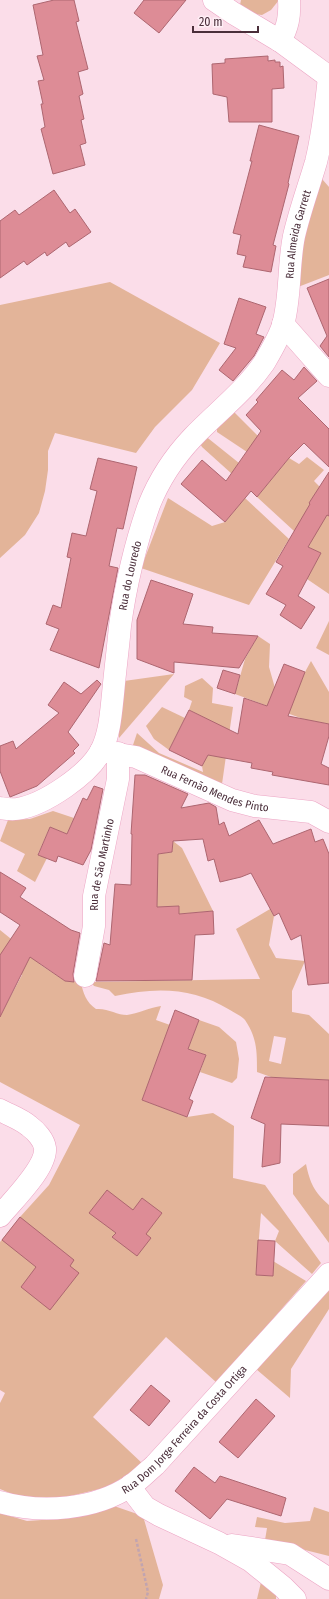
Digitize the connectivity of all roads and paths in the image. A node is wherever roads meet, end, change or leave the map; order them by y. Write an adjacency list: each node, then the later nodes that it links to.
1 (214, 0): 3 (street, Rua Almeida Garrett)
2 (289, 0): 3 (street)
3 (280, 41): 4 (street, Rua Almeida Garrett)
4 (329, 77): 5 (street, Rua Almeida Garrett)
5 (283, 324): 6 (street); 7 (street, Rua do Louredo)
6 (329, 376)
7 (110, 752): 8 (street, Rua do Louredo); 9 (street, Rua Fernão Mendes Pinto); 10 (street, Rua de São Martinho)
8 (0, 808)
9 (329, 822)
10 (86, 976)
11 (0, 1110): 12 (street)
12 (0, 1216)
13 (329, 1274): 14 (street, Rua Dom Jorge Ferreira da Costa Ortiga)
14 (131, 1485): 15 (street, Rua Dom Jorge Ferreira da Costa Ortiga); 17 (street)
15 (0, 1502)
16 (136, 1539): 19 (path)
17 (219, 1543): 18 (street); 20 (street)
18 (329, 1579)
19 (146, 1599)
20 (295, 1599)

